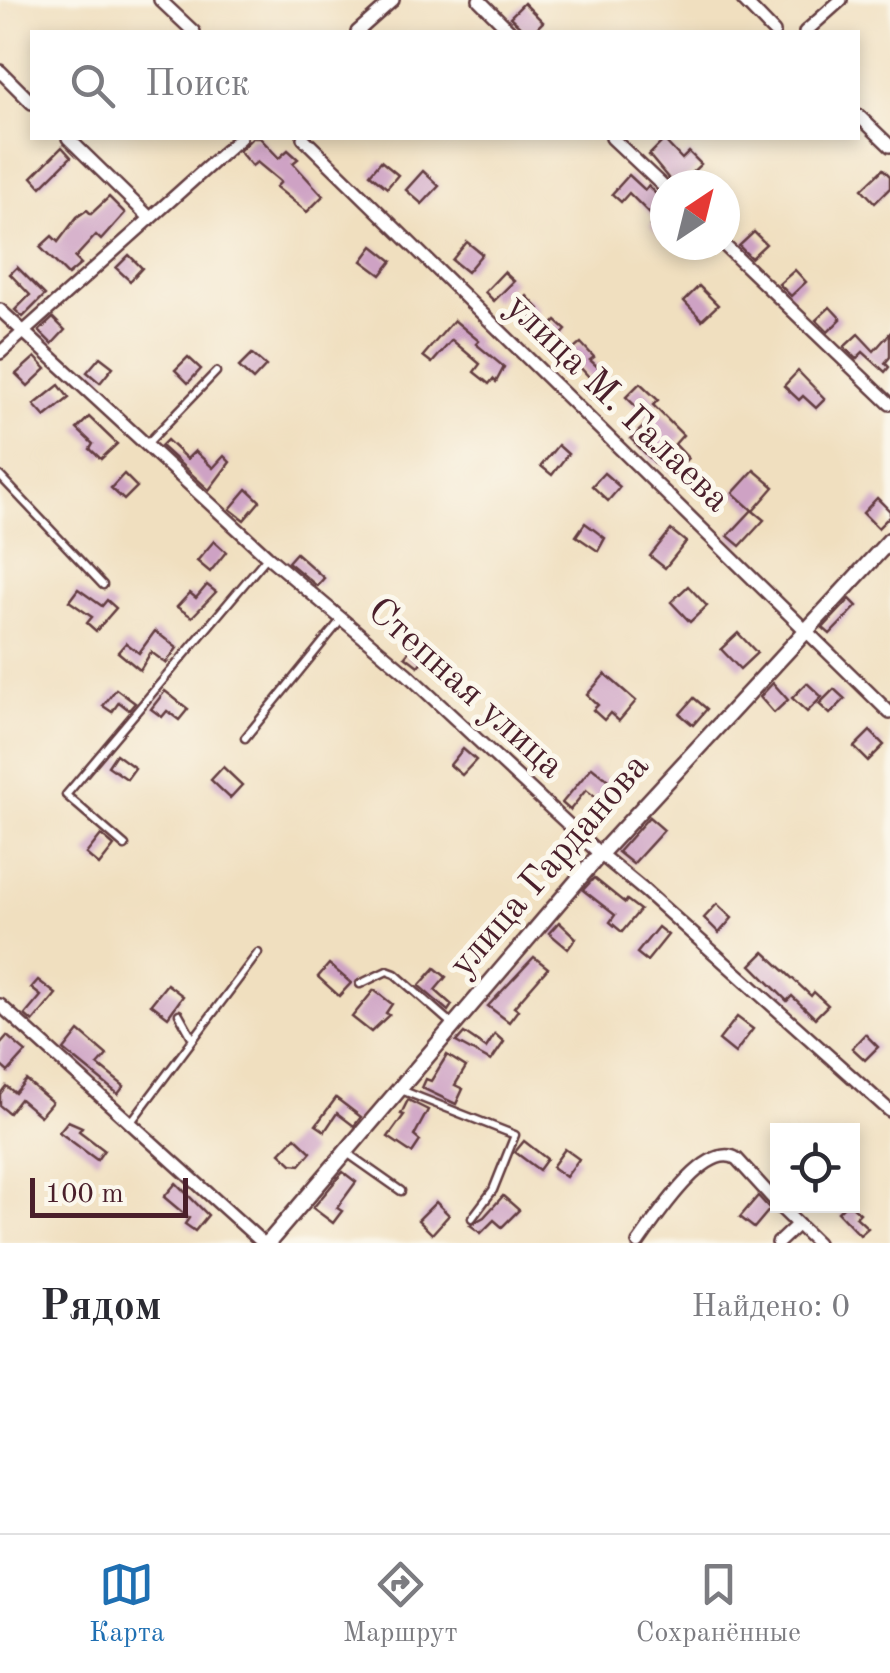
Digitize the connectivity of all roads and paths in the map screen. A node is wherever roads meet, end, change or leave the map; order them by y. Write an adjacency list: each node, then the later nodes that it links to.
1 (160, 0): 6 (street)
2 (393, 0): 7 (street)
3 (479, 0): 8 (street)
4 (743, 0): 9 (street)
5 (841, 0): 10 (street)
6 (192, 30)
7 (359, 30)
8 (508, 30)
9 (772, 30)
10 (807, 30)
11 (0, 71): 12 (street)
12 (30, 101)
13 (860, 117): 18 (street)
14 (70, 140): 20 (street)
15 (238, 140): 20 (street)
16 (305, 140): 33 (street, улица М. Галаева)
17 (614, 140): 19 (street)
18 (890, 146)
19 (650, 174)
20 (150, 218): 23 (street)
21 (740, 260): 26 (street)
22 (0, 310): 23 (street, Степная улица)
23 (22, 332): 24 (street); 27 (street, Степная улица)
24 (0, 353)
25 (216, 372): 27 (lane)
26 (890, 404)
27 (145, 446): 30 (street, Степная улица)
28 (0, 476): 31 (lane)
29 (890, 540): 33 (street, улица Гарданова)
30 (267, 556): 32 (street, Степная улица); 36 (lane)
31 (103, 585)
32 (342, 619): 35 (lane); 37 (street, Степная улица)
33 (804, 630): 34 (street, улица М. Галаева); 37 (street, улица Гарданова)
34 (890, 713)
35 (245, 738)
36 (126, 846)
37 (600, 854): 42 (street, улица Гарданова); 45 (street, Степная улица)
38 (258, 953): 43 (lane)
39 (360, 984): 42 (lane)
40 (0, 1005): 46 (street)
41 (179, 1014): 43 (lane)
42 (454, 1026): 44 (street, улица Гарданова)
43 (193, 1039): 46 (lane)
44 (400, 1090): 47 (street, улица Гарданова); 51 (lane)
45 (890, 1111)
46 (130, 1123): 53 (street)
47 (346, 1153): 48 (lane); 53 (street, улица Гарданова)
48 (401, 1192)
49 (770, 1195): 54 (street)
50 (786, 1213): 52 (street)
51 (472, 1218)
52 (797, 1225): 55 (street); 56 (street)
53 (266, 1243)
54 (638, 1243)
55 (778, 1243)
56 (817, 1243)

